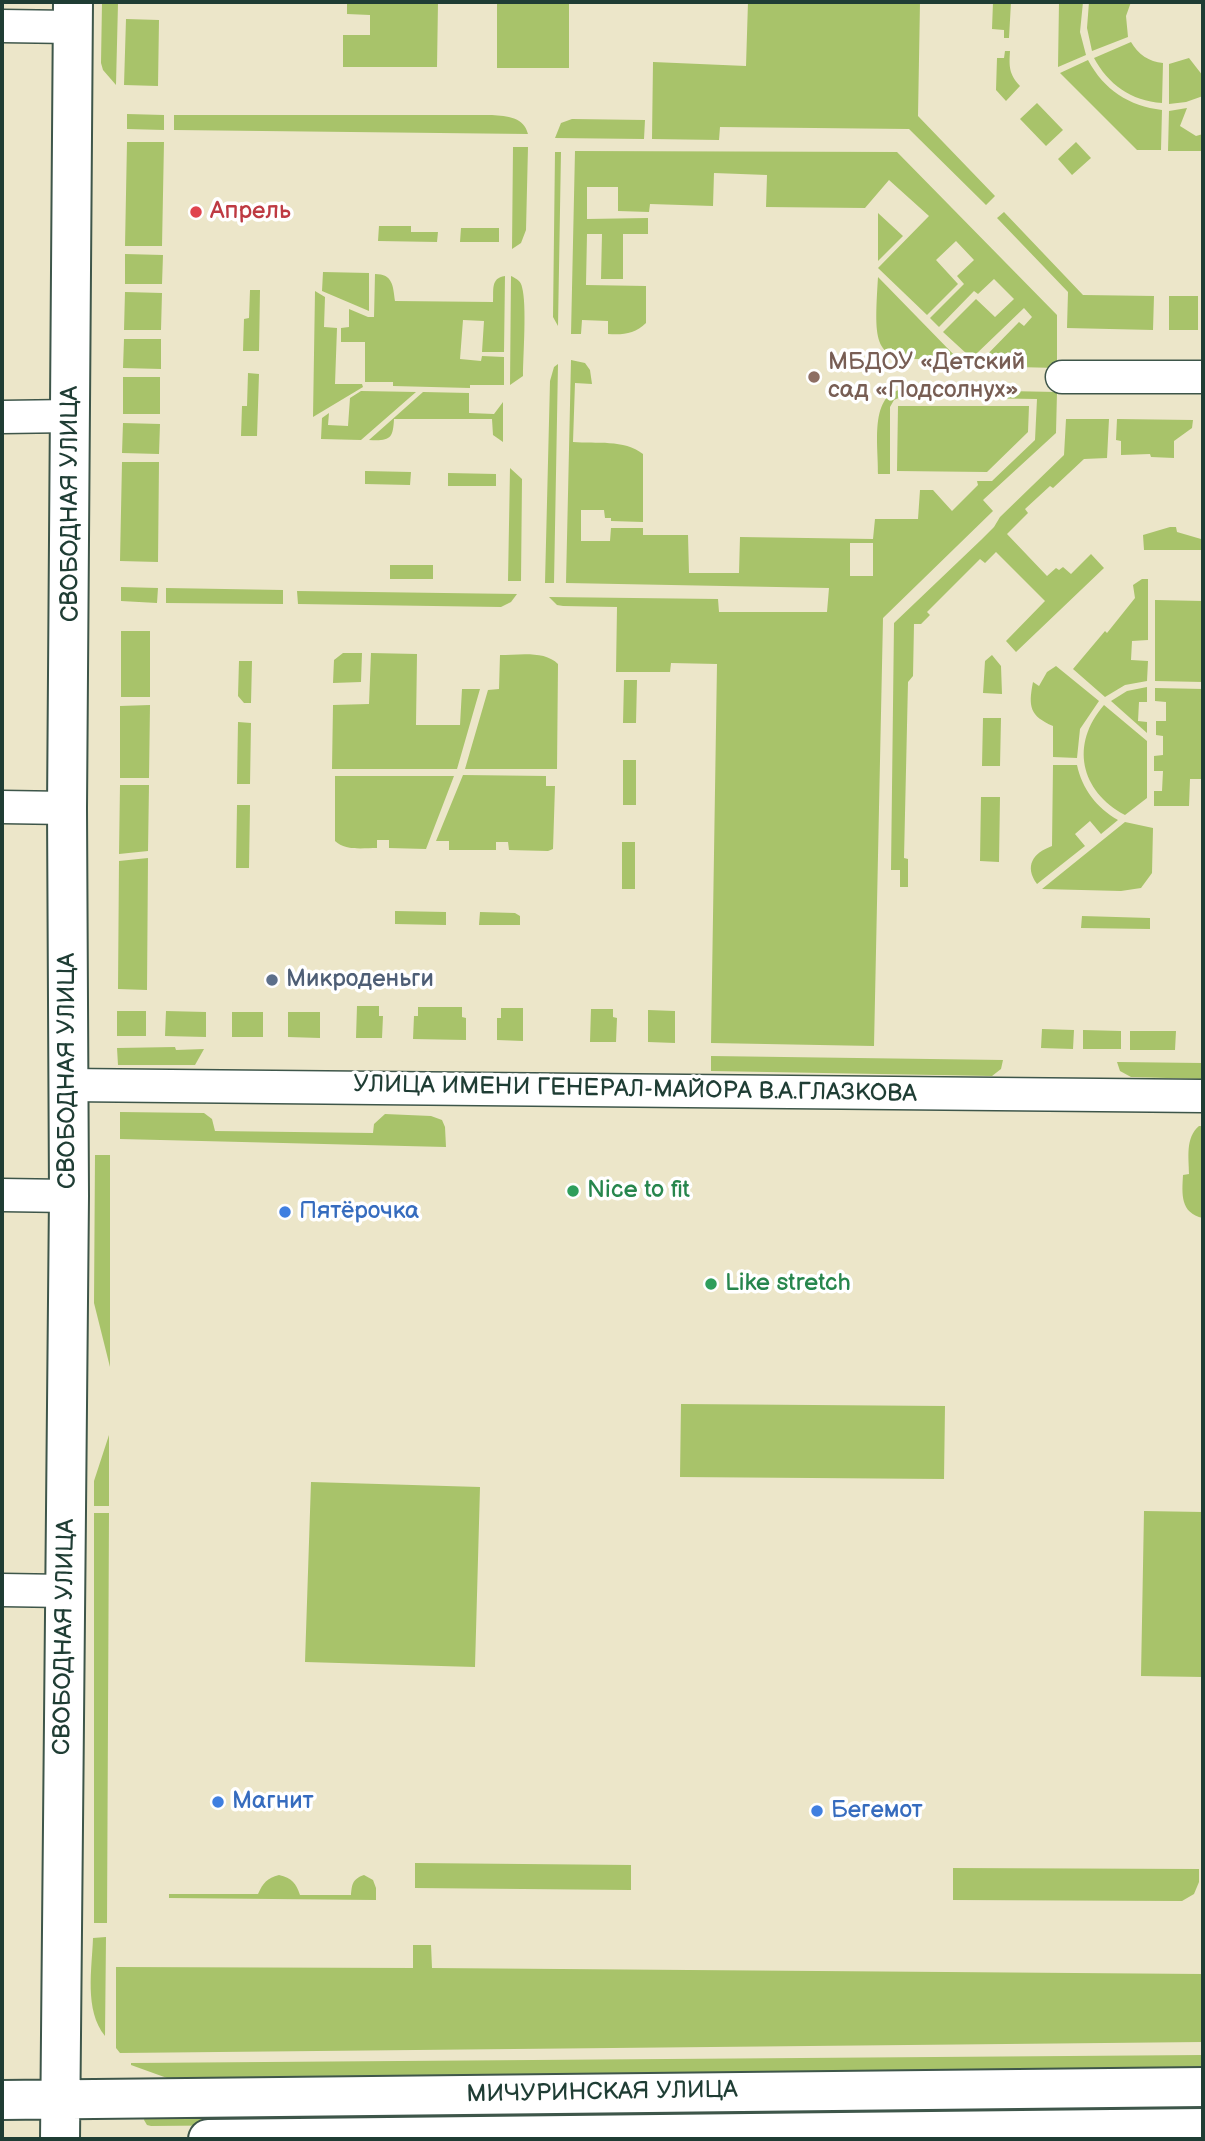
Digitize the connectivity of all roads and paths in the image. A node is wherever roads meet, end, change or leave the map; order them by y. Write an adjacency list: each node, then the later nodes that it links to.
1 (72, 14): 2 (street); 5 (main road, СВОБОДНАЯ УЛИЦА)
2 (2, 26)
3 (1062, 377): 4 (street)
4 (1203, 377)
5 (72, 416): 6 (street); 8 (main road, СВОБОДНАЯ УЛИЦА)
6 (2, 417)
7 (2, 807): 8 (street)
8 (68, 808): 9 (main road, СВОБОДНАЯ УЛИЦА)
9 (67, 1085): 10 (street, УЛИЦА ИМЕНИ ГЕНЕРАЛ-МАЙОРА В.А.ГЛАЗКОВА); 12 (main road, СВОБОДНАЯ УЛИЦА)
10 (1203, 1096)
11 (2, 1195): 12 (street)
12 (69, 1196): 14 (main road, СВОБОДНАЯ УЛИЦА)
13 (2, 1590): 14 (street)
14 (66, 1591): 16 (main road, СВОБОДНАЯ УЛИЦА)
15 (1203, 2087): 16 (main road, МИЧУРИНСКАЯ УЛИЦА)
16 (60, 2099): 17 (main road, МИЧУРИНСКАЯ УЛИЦА); 19 (main road, СВОБОДНАЯ УЛИЦА)
17 (2, 2100)
18 (1203, 2128): 20 (main road, МИЧУРИНСКАЯ УЛИЦА)
19 (60, 2139)
20 (208, 2139)

